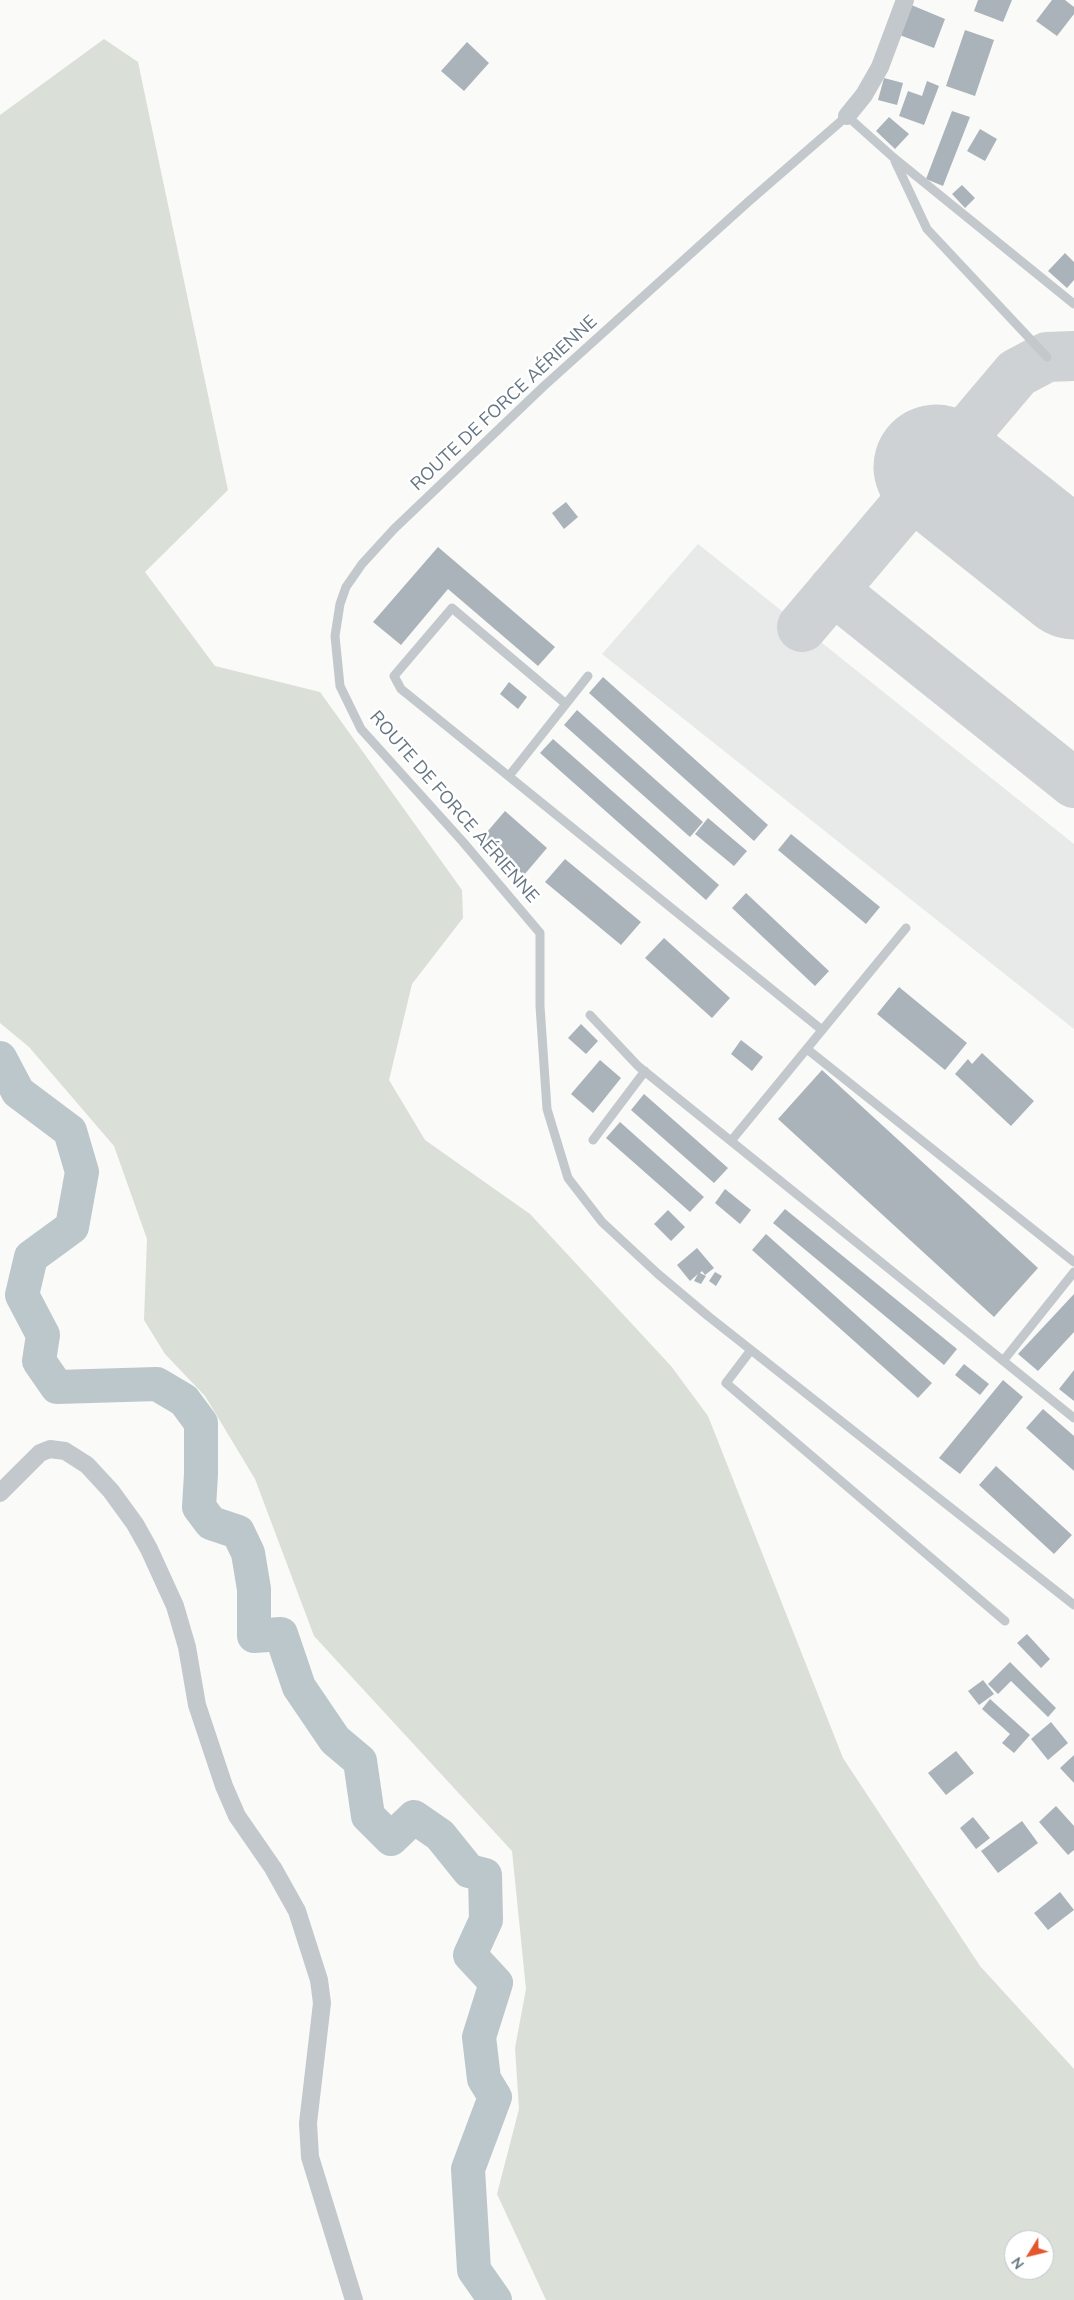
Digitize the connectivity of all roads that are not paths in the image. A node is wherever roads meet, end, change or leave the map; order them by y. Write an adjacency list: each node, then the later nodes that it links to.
1 (905, 0): 2 (street)
2 (847, 116): 3 (lane); 18 (lane, ROUTE DE FORCE AÉRIENNE)
3 (894, 158): 4 (lane); 5 (lane)
4 (1074, 304)
5 (1047, 356)
6 (588, 676): 7 (lane)
7 (566, 704): 8 (lane); 8 (lane)
8 (509, 776): 11 (lane)
9 (906, 928): 11 (lane)
10 (590, 1015): 13 (lane)
11 (822, 1030): 12 (lane)
12 (807, 1048): 15 (lane); 16 (lane)
13 (645, 1072): 14 (lane); 15 (lane)
14 (592, 1140)
15 (731, 1141): 19 (lane)
16 (1074, 1262)
17 (1074, 1272): 19 (lane)
18 (751, 1350): 22 (lane, ROUTE DE FORCE AÉRIENNE); 23 (lane)
19 (1003, 1361): 20 (lane)
20 (1074, 1418)
21 (0, 1493): 24 (street)
22 (1074, 1604)
23 (1005, 1621)
24 (354, 2300)

